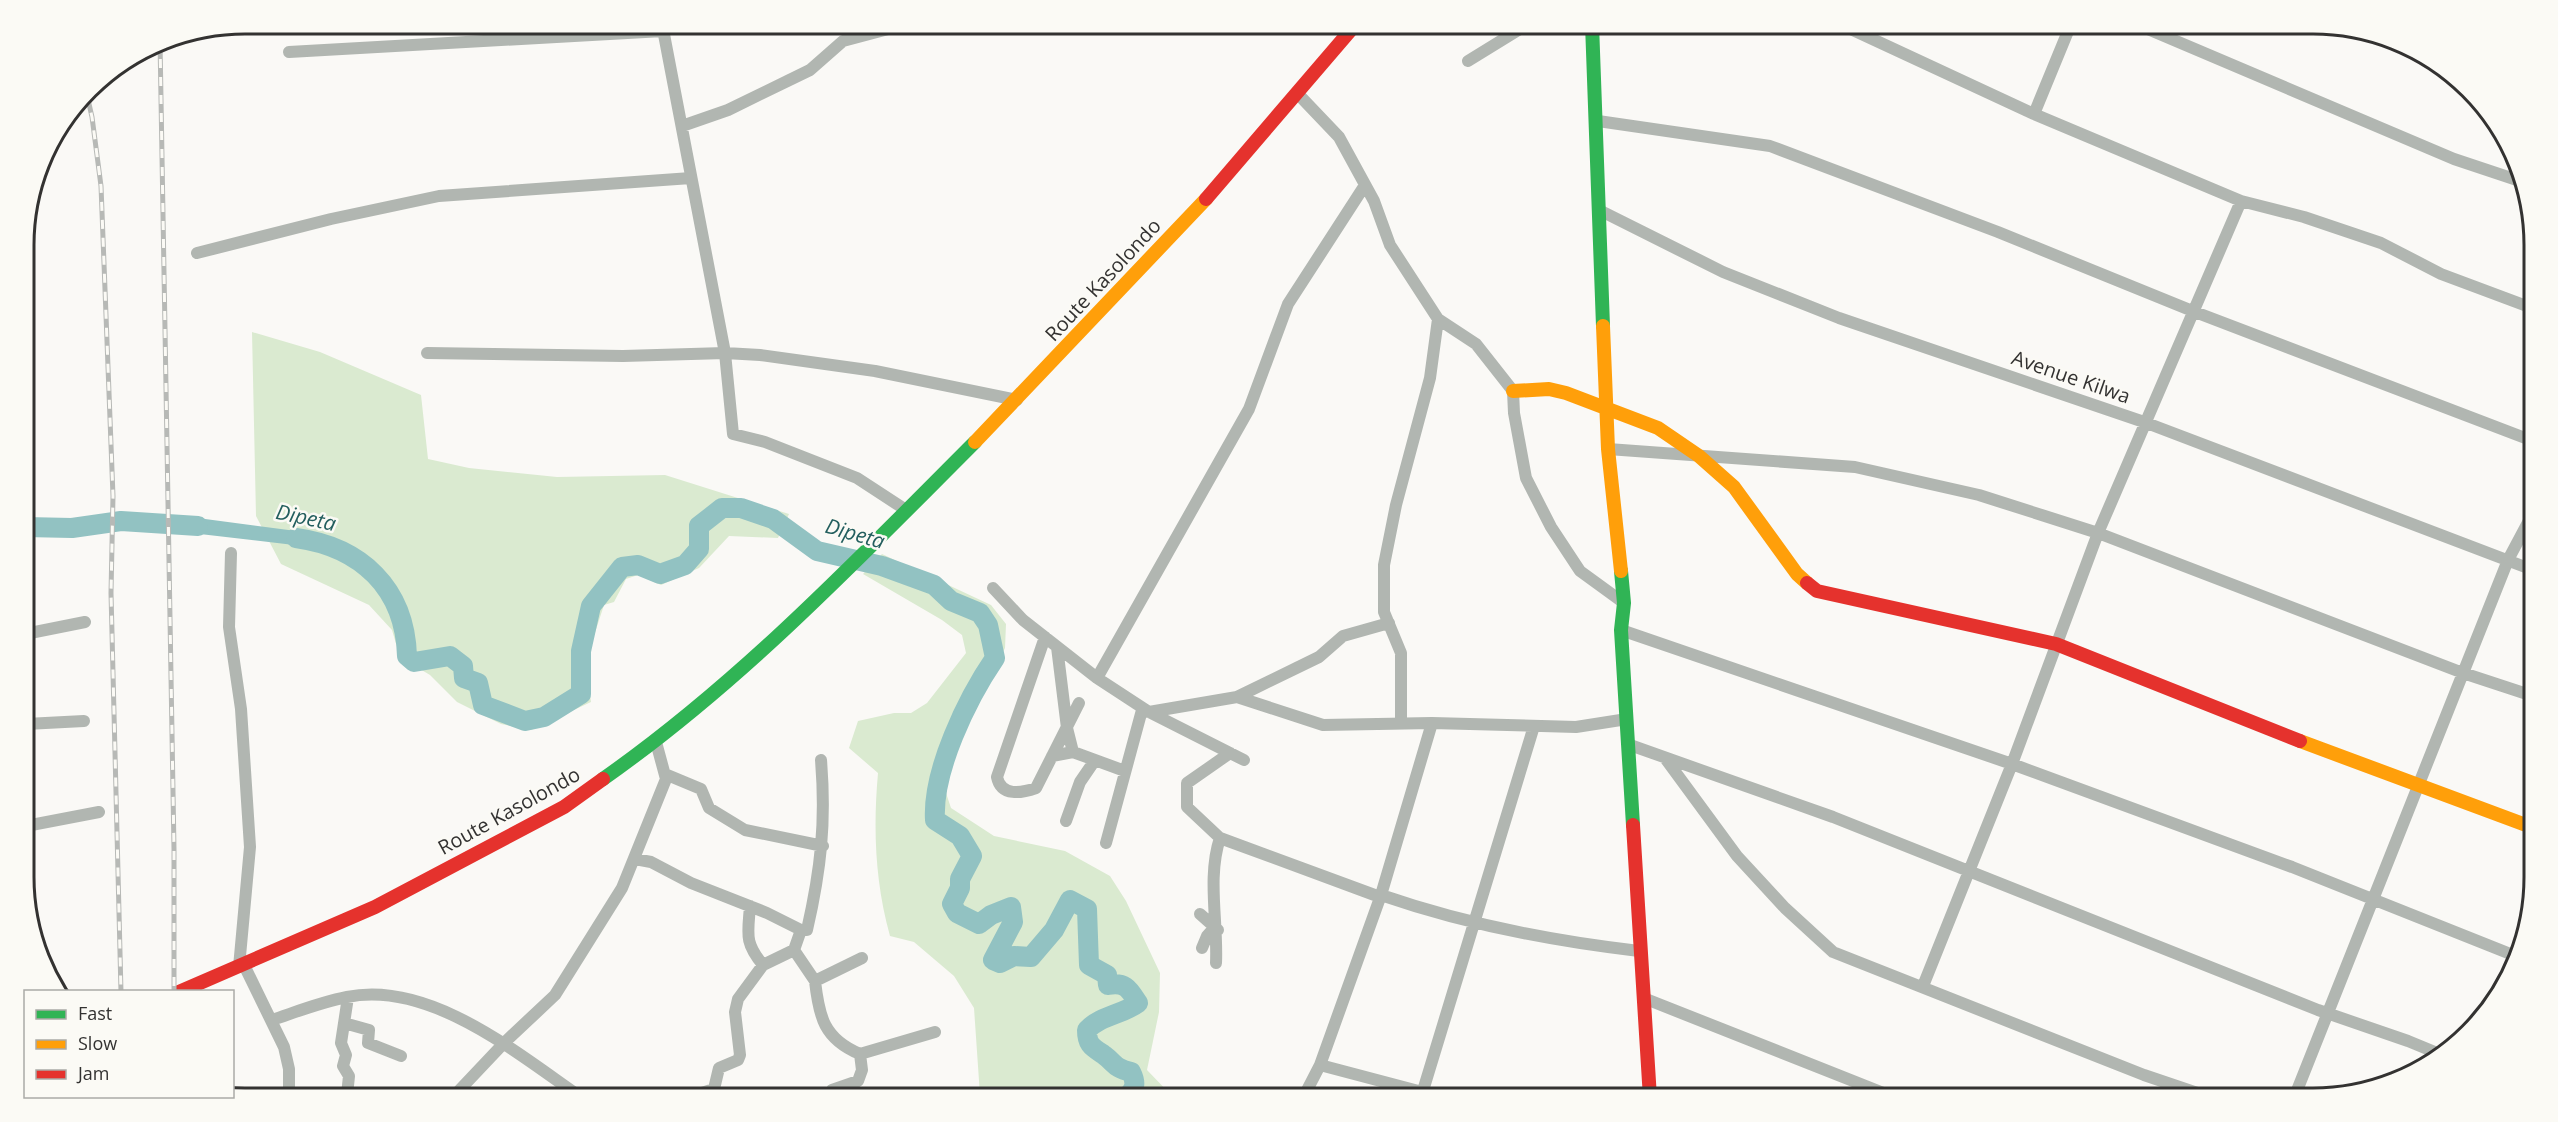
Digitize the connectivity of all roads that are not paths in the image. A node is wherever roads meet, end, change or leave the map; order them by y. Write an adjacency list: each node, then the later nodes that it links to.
1 (1347, 34): 12 (street, Route Kasolondo)
2 (1511, 34): 11 (street)
3 (1593, 34): 14 (street)
4 (1862, 34): 13 (street)
5 (2067, 34): 13 (street)
6 (2160, 34): 17 (street)
7 (556, 35): 10 (street)
8 (663, 35): 15 (street)
9 (867, 35): 15 (street)
10 (289, 52)
11 (1468, 61)
12 (1298, 94): 18 (street); 28 (street, Route Kasolondo)
13 (2034, 114): 19 (street)
14 (1598, 121): 20 (street); 23 (street)
15 (682, 126): 16 (street)
16 (691, 178): 21 (street); 26 (street)
17 (2512, 178)
18 (1365, 185): 24 (street); 50 (street)
19 (2241, 201): 22 (street); 23 (street)
20 (1601, 211): 29 (street); 30 (street, Avenue Kilwa)
21 (197, 253)
22 (2524, 305)
23 (2195, 312): 30 (street); 31 (street)
24 (1438, 319): 27 (street); 43 (street)
25 (427, 353): 26 (street)
26 (725, 353): 28 (street); 34 (street)
27 (1513, 391): 29 (street); 41 (street)
28 (1017, 400): 34 (street, Route Kasolondo)
29 (1607, 408): 32 (street); 33 (street)
30 (2144, 422): 36 (street); 38 (street, Avenue Kilwa)
31 (2524, 438)
32 (1608, 449): 33 (street); 41 (street)
33 (1699, 456): 36 (street); 47 (street)
34 (906, 510): 62 (street, Route Kasolondo)
35 (2524, 530): 38 (street)
36 (2098, 533): 47 (street); 49 (street)
37 (231, 553): 98 (street)
38 (2508, 560): 39 (street, Avenue Kilwa); 49 (street)
39 (2524, 566)
40 (993, 588): 46 (street)
41 (1624, 603): 44 (street)
42 (85, 622): 45 (street)
43 (1389, 623): 52 (street); 57 (street)
44 (1621, 630): 55 (street); 71 (street)
45 (34, 632)
46 (1045, 637): 48 (street); 66 (street)
47 (2056, 644): 71 (street); 74 (street)
48 (1057, 647): 50 (street); 61 (street)
49 (2463, 673): 51 (street); 74 (street)
50 (1097, 678): 54 (street)
51 (2524, 693)
52 (1237, 697): 54 (street); 57 (street)
53 (1079, 703): 61 (street)
54 (1146, 711): 65 (street); 72 (street)
55 (1628, 718): 60 (street); 63 (street)
56 (84, 721): 59 (street)
57 (1401, 723): 58 (street)
58 (1432, 723): 60 (street); 84 (street)
59 (34, 724)
60 (1534, 726): 88 (street)
61 (1067, 728): 64 (street); 66 (street)
62 (656, 742): 73 (street); 98 (street, Route Kasolondo)
63 (1630, 745): 67 (street); 93 (street)
64 (1073, 752): 66 (street); 69 (street)
65 (1230, 753): 70 (street); 79 (street)
66 (1052, 756)
67 (1665, 758): 83 (street); 100 (street)
68 (821, 760): 81 (street)
69 (1095, 760): 72 (street); 76 (street)
70 (1244, 760)
71 (2012, 764): 83 (street); 85 (street)
72 (1125, 771): 80 (street)
73 (665, 774): 81 (street); 82 (street)
74 (2419, 785): 78 (street); 85 (street)
75 (99, 812): 77 (street)
76 (1066, 821)
77 (34, 824)
78 (2524, 824)
79 (1220, 838): 84 (street); 89 (street)
80 (1106, 843)
81 (823, 846): 90 (street)
82 (635, 859): 86 (street); 108 (street)
83 (1970, 870): 100 (street); 104 (street)
84 (1381, 896): 88 (street); 112 (street)
85 (2372, 900): 94 (street); 104 (street)
86 (750, 906): 90 (street); 97 (street)
87 (1200, 914): 89 (street)
88 (1475, 923): 93 (street); 115 (street)
89 (1216, 929): 91 (street); 96 (street)
90 (801, 930): 92 (street)
91 (1202, 948)
92 (794, 950): 97 (street); 99 (street)
93 (1639, 951): 103 (street)
94 (2509, 953)
95 (862, 958): 99 (street)
96 (1216, 963)
97 (763, 964): 124 (street)
98 (242, 966): 101 (street, Route Kasolondo); 105 (street)
99 (815, 981): 110 (street)
100 (1923, 986): 118 (street)
101 (184, 990)
102 (348, 996): 105 (street); 106 (street); 108 (street)
103 (1646, 999): 116 (street); 117 (street)
104 (2328, 1014): 109 (street); 119 (street)
105 (272, 1020): 120 (street)
106 (344, 1023): 111 (street); 121 (street)
107 (935, 1032): 110 (street)
108 (504, 1043): 122 (street); 123 (street)
109 (2432, 1051)
110 (860, 1054): 125 (street)
111 (401, 1056)
112 (1320, 1065): 113 (street); 114 (street)
113 (1308, 1087)
114 (1399, 1087)
115 (1424, 1087)
116 (1650, 1087)
117 (1869, 1087)
118 (2180, 1087)
119 (2299, 1087)
120 (289, 1088)
121 (348, 1088)
122 (462, 1088)
123 (568, 1088)
124 (714, 1088)
125 (839, 1088)

